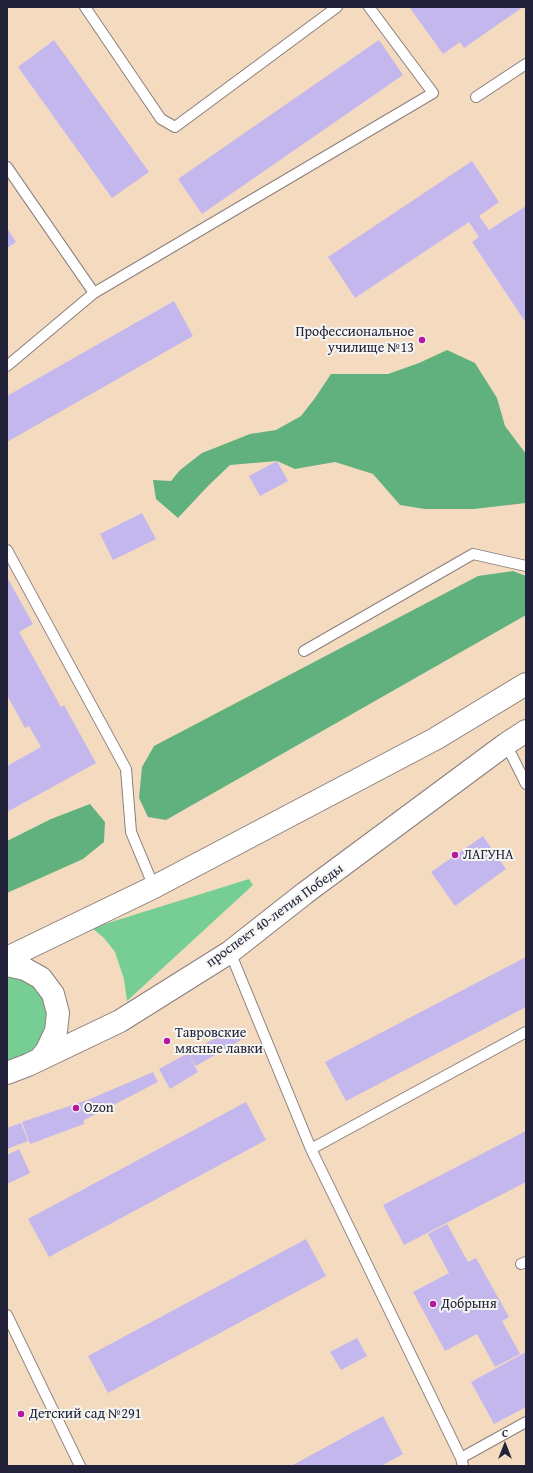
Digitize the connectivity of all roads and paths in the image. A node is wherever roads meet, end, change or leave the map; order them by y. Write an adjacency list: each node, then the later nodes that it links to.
1 (85, 7): 2 (lane)
2 (337, 7)
3 (369, 7): 7 (lane)
4 (526, 64): 5 (lane)
5 (476, 97)
6 (7, 167): 7 (lane)
7 (94, 293): 8 (lane)
8 (7, 366)
9 (7, 550): 16 (lane)
10 (526, 566): 11 (lane)
11 (304, 651)
12 (526, 684): 16 (main road)
13 (526, 731): 14 (main road, проспект 40-летия Победы)
14 (506, 744): 15 (lane); 17 (main road, проспект 40-летия Победы)
15 (526, 784)
16 (154, 887): 18 (main road)
17 (230, 952): 21 (main road, проспект 40-летия Победы); 23 (lane)
18 (7, 958)
19 (7, 965): 21 (main road)
20 (526, 1032): 23 (lane)
21 (40, 1059): 22 (main road, проспект 40-летия Победы)
22 (8, 1072)
23 (311, 1149): 26 (lane)
24 (7, 1315): 27 (lane)
25 (526, 1422): 26 (lane)
26 (462, 1462)
27 (80, 1466)

